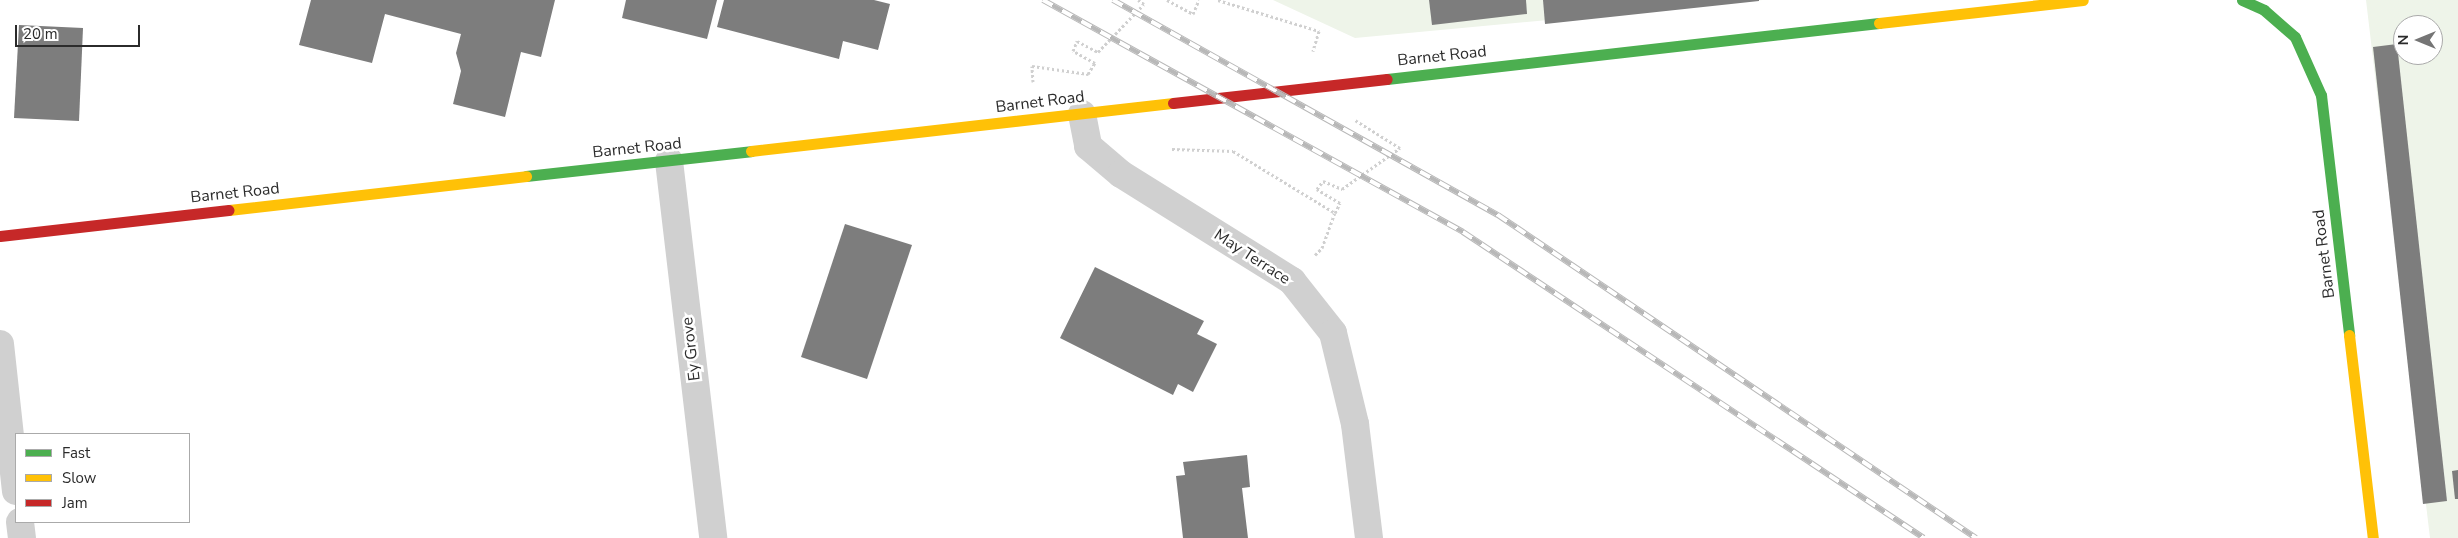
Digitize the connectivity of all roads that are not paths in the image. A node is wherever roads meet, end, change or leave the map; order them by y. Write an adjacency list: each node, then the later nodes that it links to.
1 (2083, 0): 3 (street, Barnet Road)
2 (2242, 0): 12 (street, Barnet Road)
3 (1082, 114): 4 (street, Barnet Road); 11 (street, May Terrace)
4 (669, 161): 5 (street, Barnet Road); 10 (street, Ey Grove)
5 (0, 236)
6 (0, 344): 7 (street)
7 (15, 482)
8 (20, 523): 9 (street)
9 (22, 538)
10 (713, 538)
11 (1369, 538)
12 (2373, 538)

